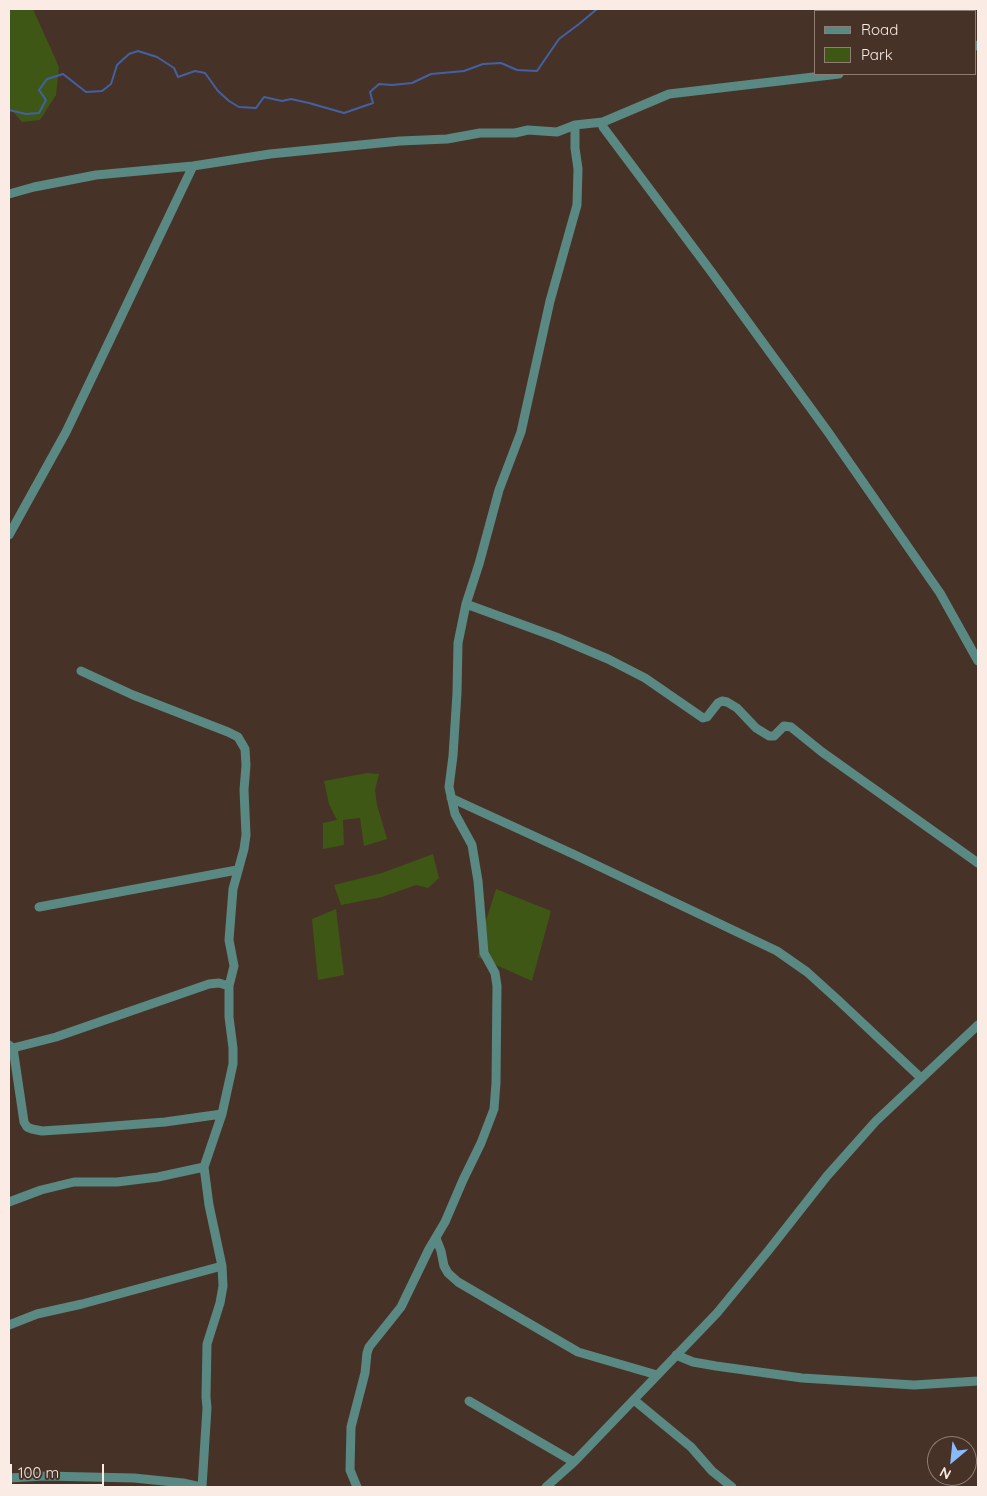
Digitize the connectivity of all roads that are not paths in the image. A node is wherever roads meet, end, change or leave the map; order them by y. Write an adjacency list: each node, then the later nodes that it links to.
1 (830, 75): 2 (street)
2 (603, 122): 3 (street); 8 (street)
3 (575, 126): 4 (street); 7 (street)
4 (193, 166): 5 (street); 6 (street)
5 (9, 194)
6 (9, 535)
7 (466, 604): 10 (street); 11 (street)
8 (978, 660)
9 (81, 671): 12 (street)
10 (451, 798): 17 (street); 21 (street)
11 (978, 863)
12 (237, 870): 13 (street); 14 (street)
13 (39, 906)
14 (229, 986): 16 (street); 18 (street)
15 (978, 1025): 17 (street)
16 (11, 1047): 18 (street)
17 (921, 1078): 24 (street)
18 (222, 1114): 19 (street)
19 (204, 1167): 20 (street); 22 (street)
20 (9, 1202)
21 (436, 1238): 25 (street); 32 (street)
22 (222, 1266): 23 (street); 31 (street)
23 (9, 1325)
24 (676, 1356): 25 (street); 26 (street)
25 (657, 1376): 27 (street)
26 (978, 1381)
27 (634, 1400): 29 (street); 34 (street)
28 (469, 1401): 29 (street)
29 (574, 1462): 33 (street)
30 (9, 1478): 31 (street)
31 (202, 1487)
32 (357, 1487)
33 (546, 1487)
34 (732, 1487)

